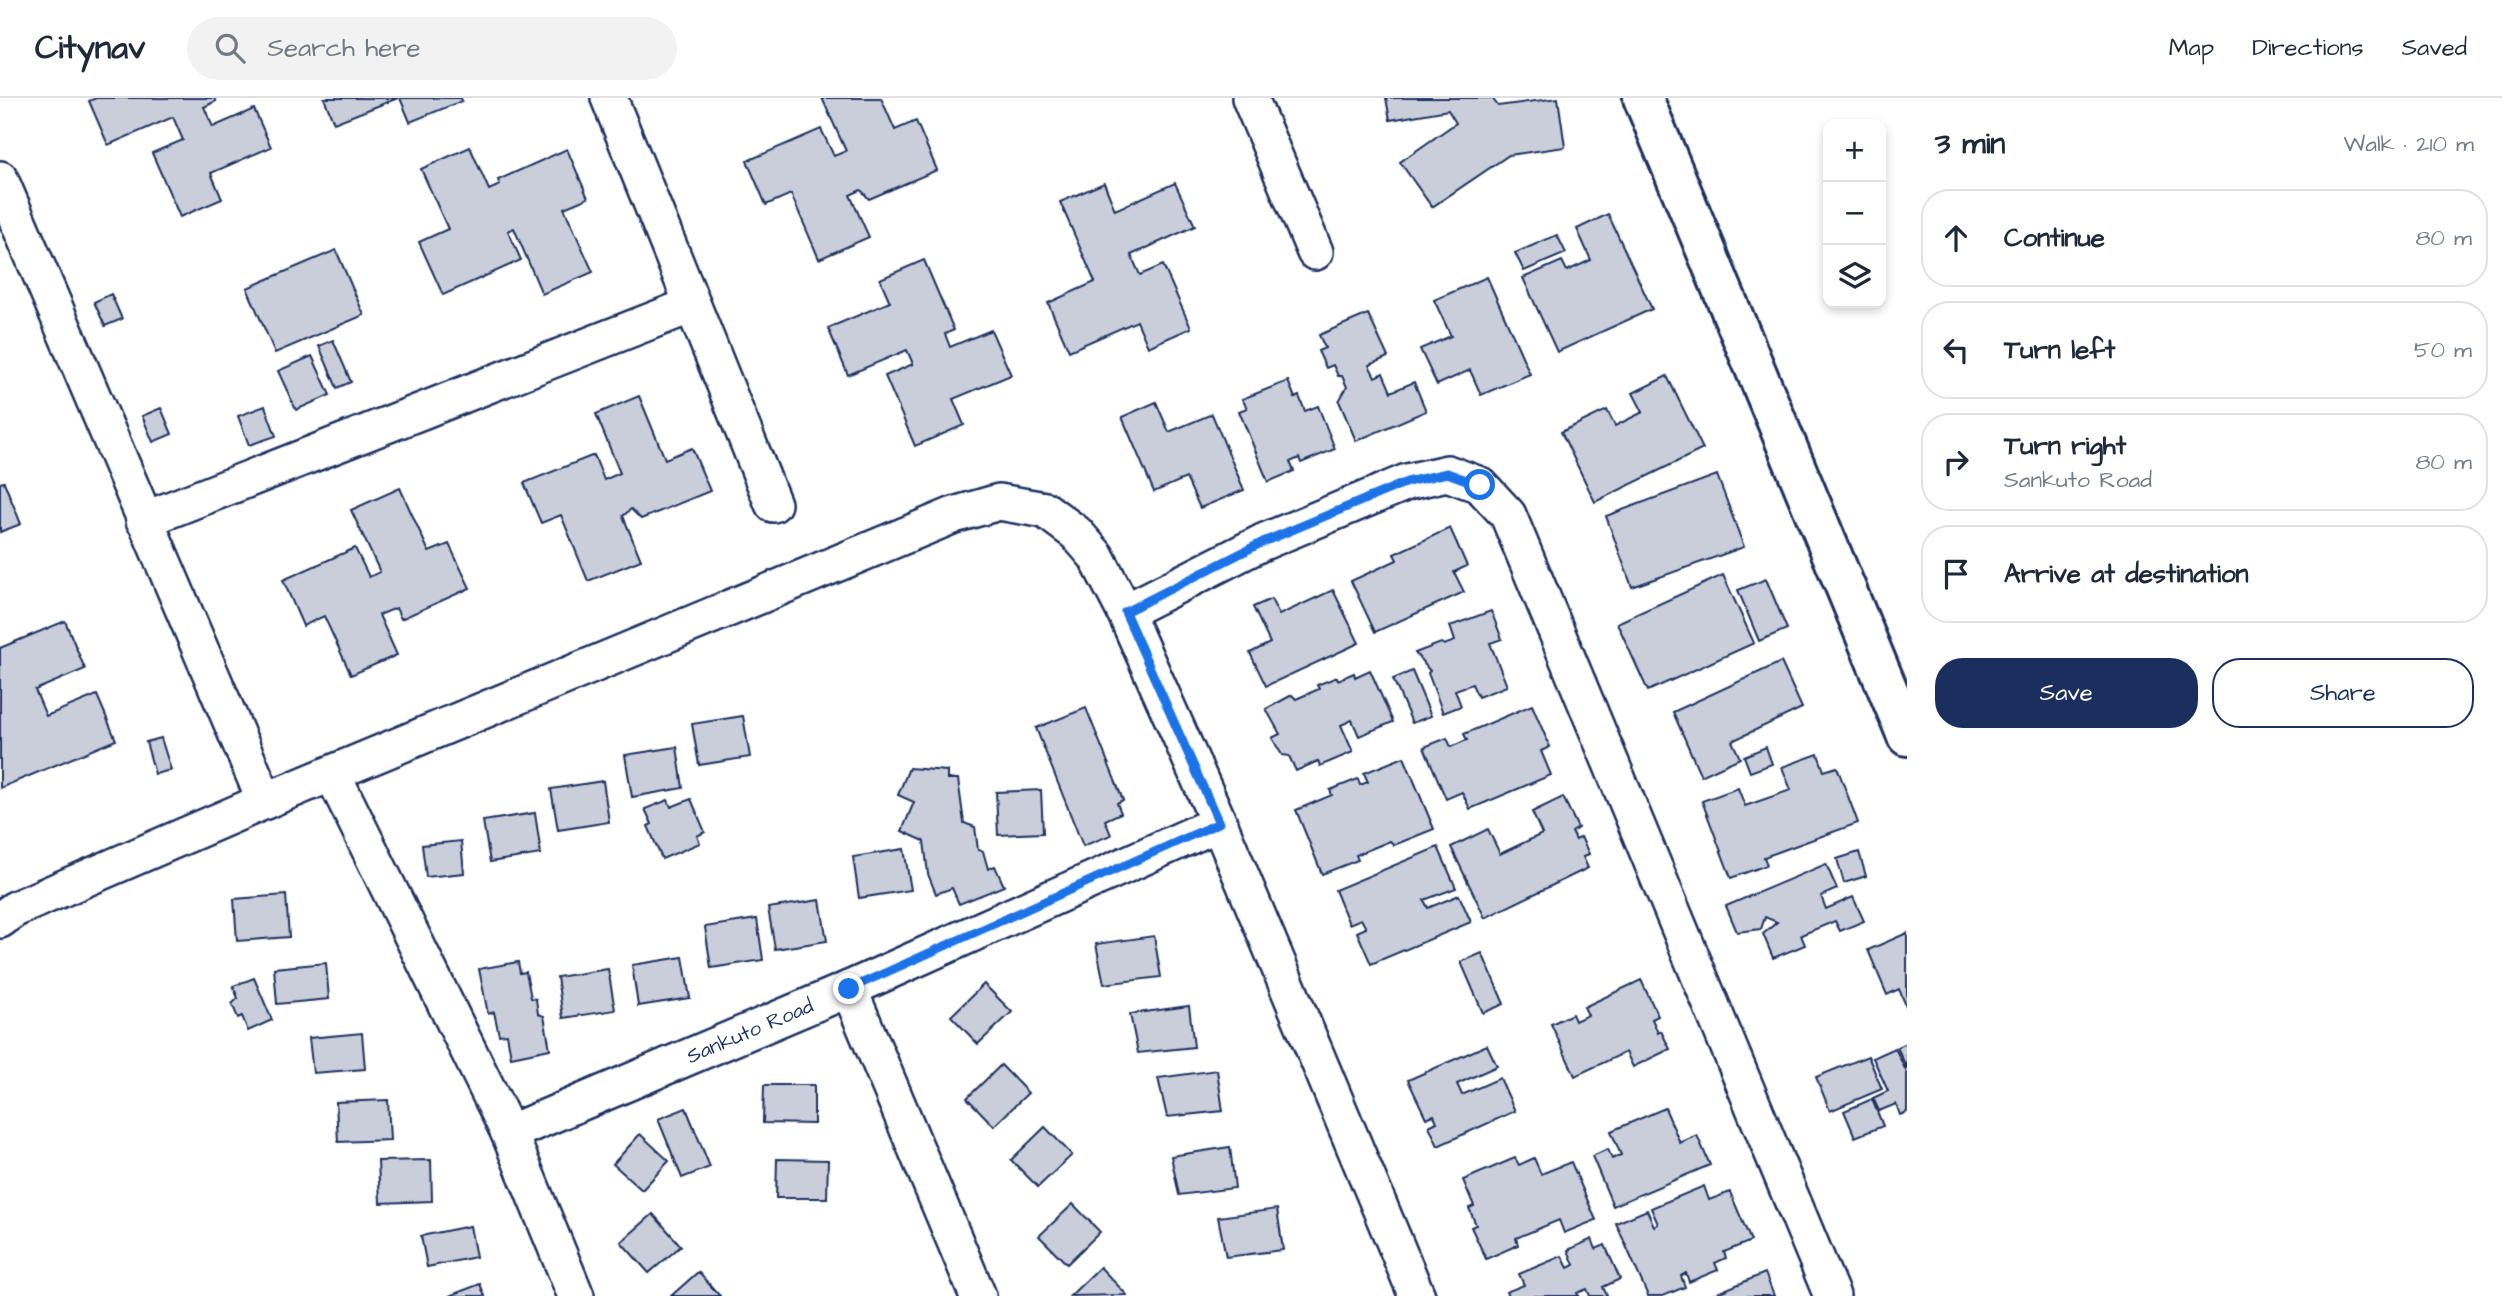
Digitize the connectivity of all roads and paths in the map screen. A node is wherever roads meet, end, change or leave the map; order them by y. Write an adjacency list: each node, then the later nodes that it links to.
1 (1250, 98): 5 (street)
2 (1643, 98): 10 (street)
3 (614, 100): 6 (street)
4 (0, 178): 8 (street)
5 (1315, 252)
6 (692, 305): 7 (street); 8 (street)
7 (773, 504)
8 (144, 520): 12 (street)
9 (1125, 612): 11 (street); 13 (street); 20 (street)
10 (1907, 736)
11 (333, 775): 12 (street); 16 (street)
12 (265, 801): 14 (street)
13 (1219, 823): 15 (street, Sankuto Road); 19 (street)
14 (0, 920)
15 (849, 989): 16 (street, Sankuto Road); 18 (street)
16 (509, 1133): 17 (street)
17 (576, 1296)
18 (978, 1296)
19 (1417, 1296)
20 (1832, 1296)

